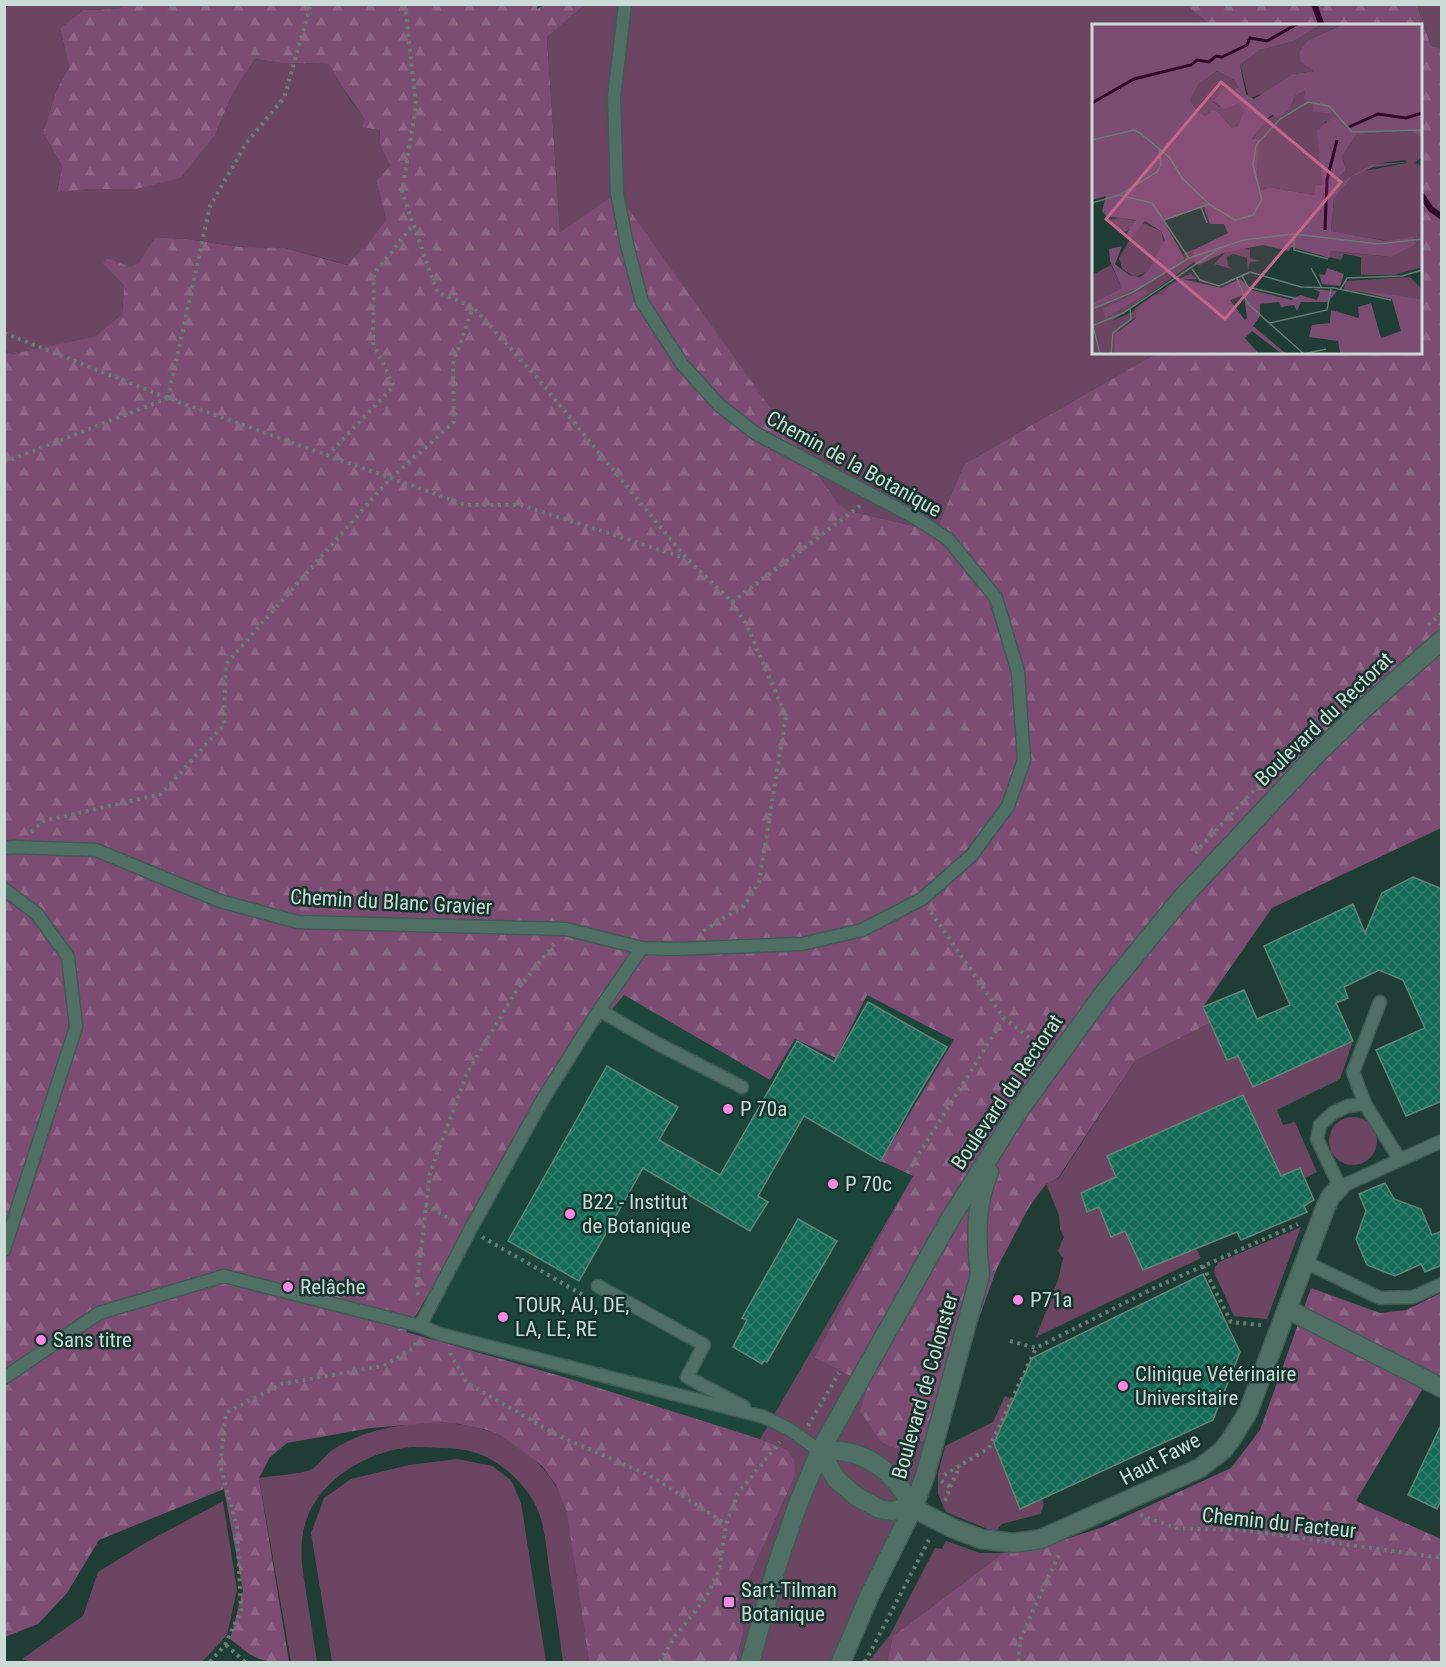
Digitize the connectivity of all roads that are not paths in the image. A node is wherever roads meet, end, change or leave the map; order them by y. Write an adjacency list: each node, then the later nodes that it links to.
1 (625, 4): 5 (lane, Chemin de la Botanique)
2 (1442, 640): 10 (main road, Boulevard du Rectorat)
3 (10, 847): 5 (lane, Chemin du Blanc Gravier)
4 (4, 889): 14 (lane)
5 (642, 948): 7 (lane)
6 (1380, 1002): 9 (lane)
7 (599, 1010): 8 (lane); 19 (lane)
8 (742, 1087)
9 (1365, 1104): 12 (lane); 13 (lane)
10 (1017, 1113): 23 (main road, Boulevard du Rectorat); 24 (main road, Boulevard de Colonster)
11 (1442, 1141): 12 (lane)
12 (1400, 1160): 13 (lane)
13 (1340, 1187): 15 (main road, Haut Fawe)
14 (4, 1250)
15 (1305, 1262): 16 (lane); 18 (main road, Haut Fawe)
16 (1442, 1284)
17 (598, 1286): 22 (lane)
18 (1287, 1309): 21 (main road); 24 (main road, Haut Fawe)
19 (420, 1326): 20 (lane); 22 (lane)
20 (4, 1378)
21 (1442, 1388)
22 (764, 1418): 23 (lane)
23 (820, 1451): 24 (main road); 24 (main road); 25 (main road, Boulevard du Rectorat)
24 (913, 1508): 26 (main road, Boulevard de Colonster)
25 (750, 1662)
26 (841, 1662)

